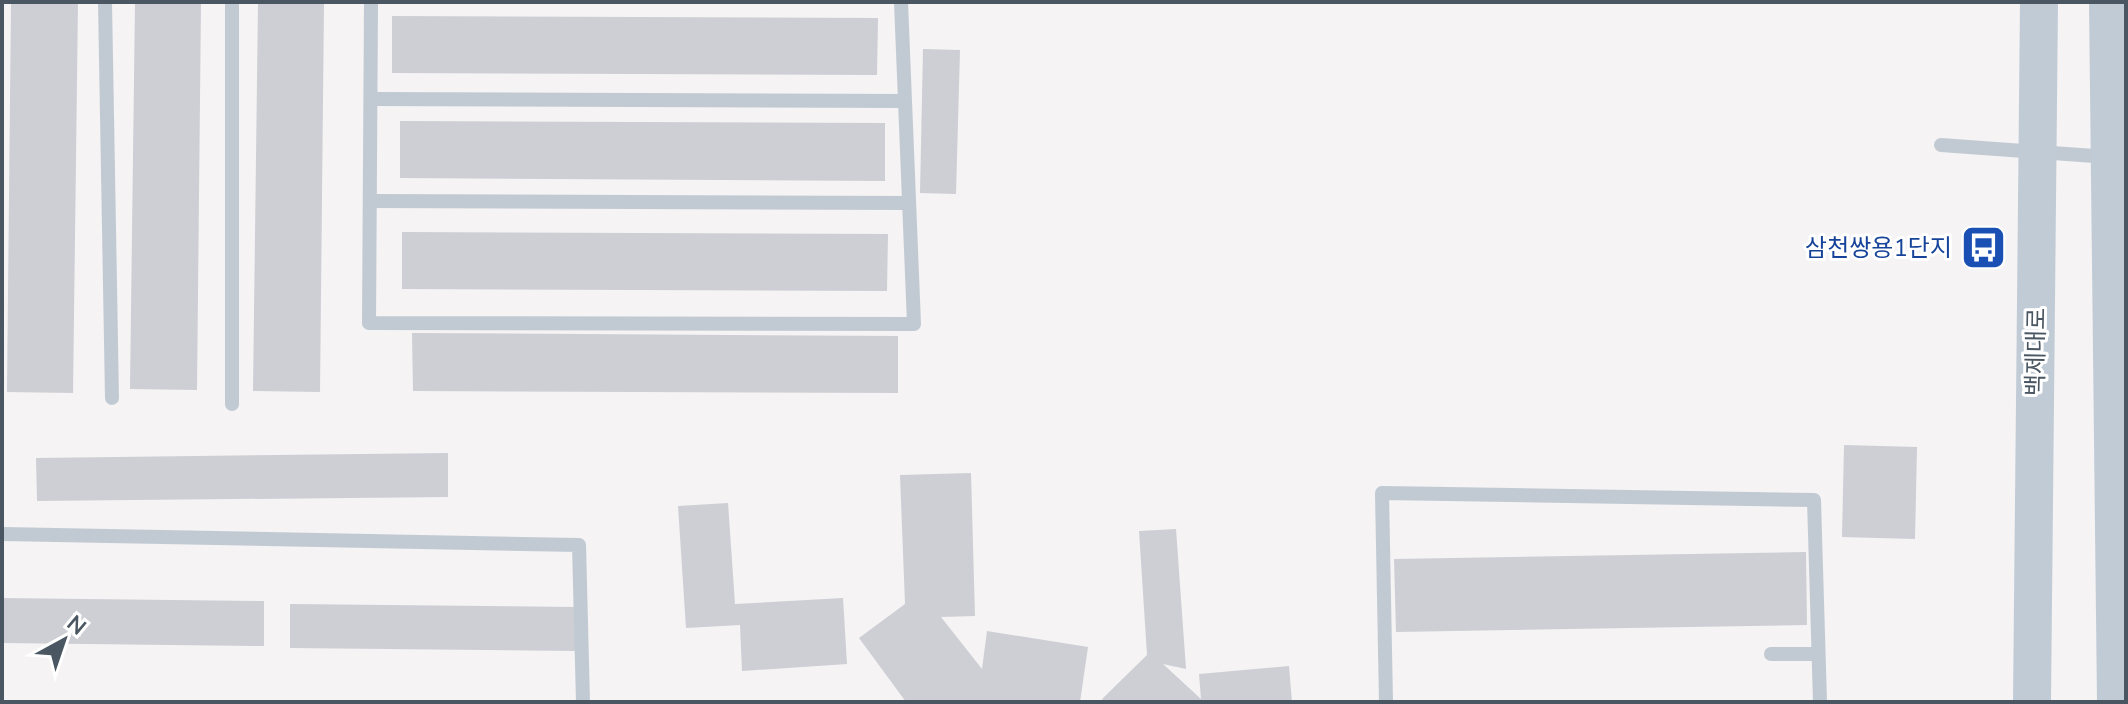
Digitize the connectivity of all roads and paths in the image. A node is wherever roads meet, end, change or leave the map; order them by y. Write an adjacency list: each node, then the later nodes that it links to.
1 (105, 2): 14 (lane)
2 (232, 2): 15 (lane)
3 (371, 2): 7 (lane)
4 (901, 2): 8 (lane)
5 (2039, 2): 10 (street, 백제대로)
6 (2108, 2): 11 (street)
7 (371, 99): 8 (lane); 12 (lane)
8 (905, 101): 13 (lane)
9 (1941, 145): 10 (lane)
10 (2038, 153): 11 (lane); 22 (street, 백제대로)
11 (2118, 158): 23 (street)
12 (370, 201): 13 (lane); 13 (lane)
13 (909, 203)
14 (112, 398)
15 (232, 404)
16 (2, 534): 19 (lane)
17 (1771, 654): 18 (lane)
18 (1818, 654): 20 (lane); 21 (lane)
19 (583, 702)
20 (1386, 702)
21 (1820, 702)
22 (2032, 702)
23 (2116, 702)

